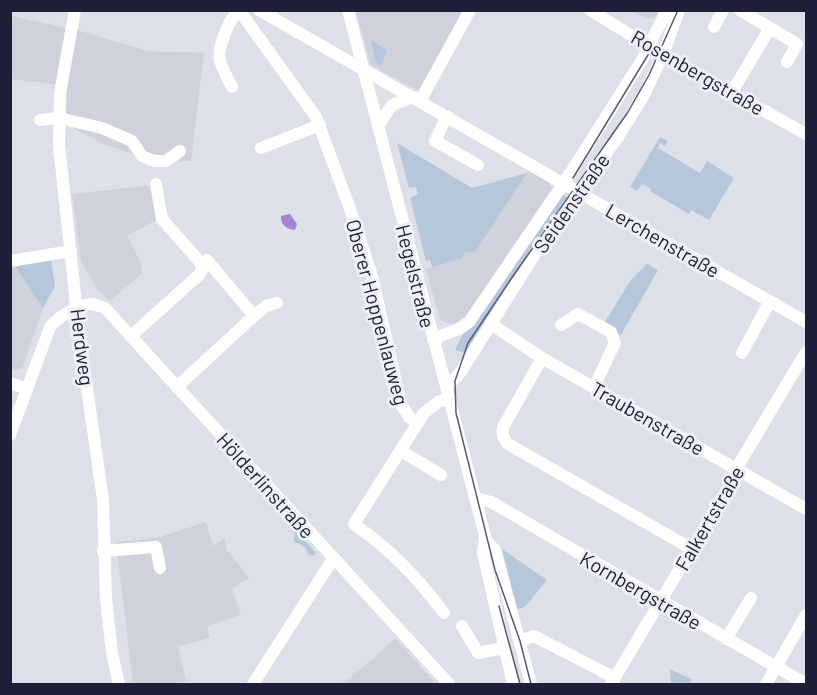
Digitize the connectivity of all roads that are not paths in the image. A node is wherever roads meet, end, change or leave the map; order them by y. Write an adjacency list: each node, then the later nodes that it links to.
1 (75, 10): 21 (street, Herdweg)
2 (259, 10): 16 (street, Lerchenstraße)
3 (348, 10): 16 (street, Hegelstraße)
4 (470, 10): 19 (street)
5 (590, 10): 13 (street, Rosenbergstraße)
6 (667, 10): 13 (street, Seidenstraße)
7 (679, 10): 14 (street, Seidenstraße)
8 (723, 10): 11 (street)
9 (740, 10): 12 (street)
10 (239, 11): 17 (street); 23 (street, Oberer Hoppenlauweg)
11 (714, 27)
12 (770, 28): 15 (street); 18 (street)
13 (649, 46): 14 (street, Rosenbergstraße); 29 (street, Seidenstraße)
14 (663, 55): 18 (street, Rosenbergstraße); 31 (street, Seidenstraße)
15 (787, 62)
16 (363, 68): 19 (street, Lerchenstraße); 24 (street, Hegelstraße)
17 (232, 87)
18 (732, 92): 25 (street, Rosenbergstraße)
19 (417, 99): 20 (street, Lerchenstraße); 24 (street)
20 (447, 116): 28 (street); 29 (street, Lerchenstraße)
21 (59, 118): 22 (street); 27 (street); 34 (street, Herdweg)
22 (40, 120)
23 (320, 125): 26 (street); 54 (street, Oberer Hoppenlauweg)
24 (378, 126): 45 (street, Hegelstraße)
25 (807, 134)
26 (261, 148)
27 (180, 151)
28 (478, 165)
29 (564, 183): 31 (street, Lerchenstraße); 45 (street, Seidenstraße)
30 (156, 184): 44 (street)
31 (579, 192): 33 (street, Lerchenstraße); 42 (street, Seidenstraße)
32 (634, 208): 33 (street)
33 (628, 219): 37 (street, Lerchenstraße)
34 (71, 251): 36 (street); 39 (street, Herdweg)
35 (207, 260): 40 (street)
36 (10, 261)
37 (770, 301): 41 (street, Lerchenstraße); 47 (street)
38 (277, 303): 40 (street)
39 (76, 309): 44 (street, Hölderlinstraße); 52 (street); 63 (street, Herdweg)
40 (254, 316): 50 (street)
41 (807, 322)
42 (491, 324): 48 (street, Traubenstraße); 53 (street, Seidenstraße)
43 (561, 324): 51 (street)
44 (131, 336): 50 (street, Hölderlinstraße)
45 (433, 339): 53 (street, Hegelstraße)
46 (807, 352): 57 (street, Falkertstraße)
47 (742, 353)
48 (542, 358): 51 (street, Traubenstraße); 62 (street)
49 (10, 383): 52 (street)
50 (177, 387): 64 (street, Hölderlinstraße)
51 (594, 387): 57 (street, Traubenstraße)
52 (27, 389): 55 (street)
53 (448, 392): 54 (street, Seidenstraße); 59 (street, Hegelstraße)
54 (418, 423): 56 (street, Seidenstraße)
55 (10, 435)
56 (401, 451): 58 (street); 68 (street, Seidenstraße)
57 (736, 469): 60 (street, Traubenstraße); 62 (street, Falkertstraße)
58 (441, 475)
59 (475, 498): 61 (street, Hegelstraße); 67 (street, Kornbergstraße)
60 (807, 509)
61 (486, 540): 72 (street, Hegelstraße); 73 (street, Hegelstraße)
62 (692, 549): 67 (street, Falkertstraße)
63 (104, 551): 65 (street); 76 (street, Herdweg)
64 (333, 559): 77 (street); 78 (street, Hölderlinstraße)
65 (160, 568)
66 (751, 598): 71 (street)
67 (661, 601): 71 (street, Kornbergstraße); 75 (street, Falkertstraße)
68 (444, 614)
69 (807, 615): 74 (street)
70 (462, 626): 73 (street)
71 (726, 639): 74 (street, Kornbergstraße)
72 (519, 641): 75 (street); 80 (street, Hegelstraße)
73 (504, 648): 79 (street, Hegelstraße)
74 (776, 667): 81 (street); 82 (street, Kornbergstraße)
75 (613, 681)
76 (119, 684)
77 (253, 684)
78 (449, 684)
79 (513, 684)
80 (531, 684)
81 (766, 684)
82 (807, 684)

